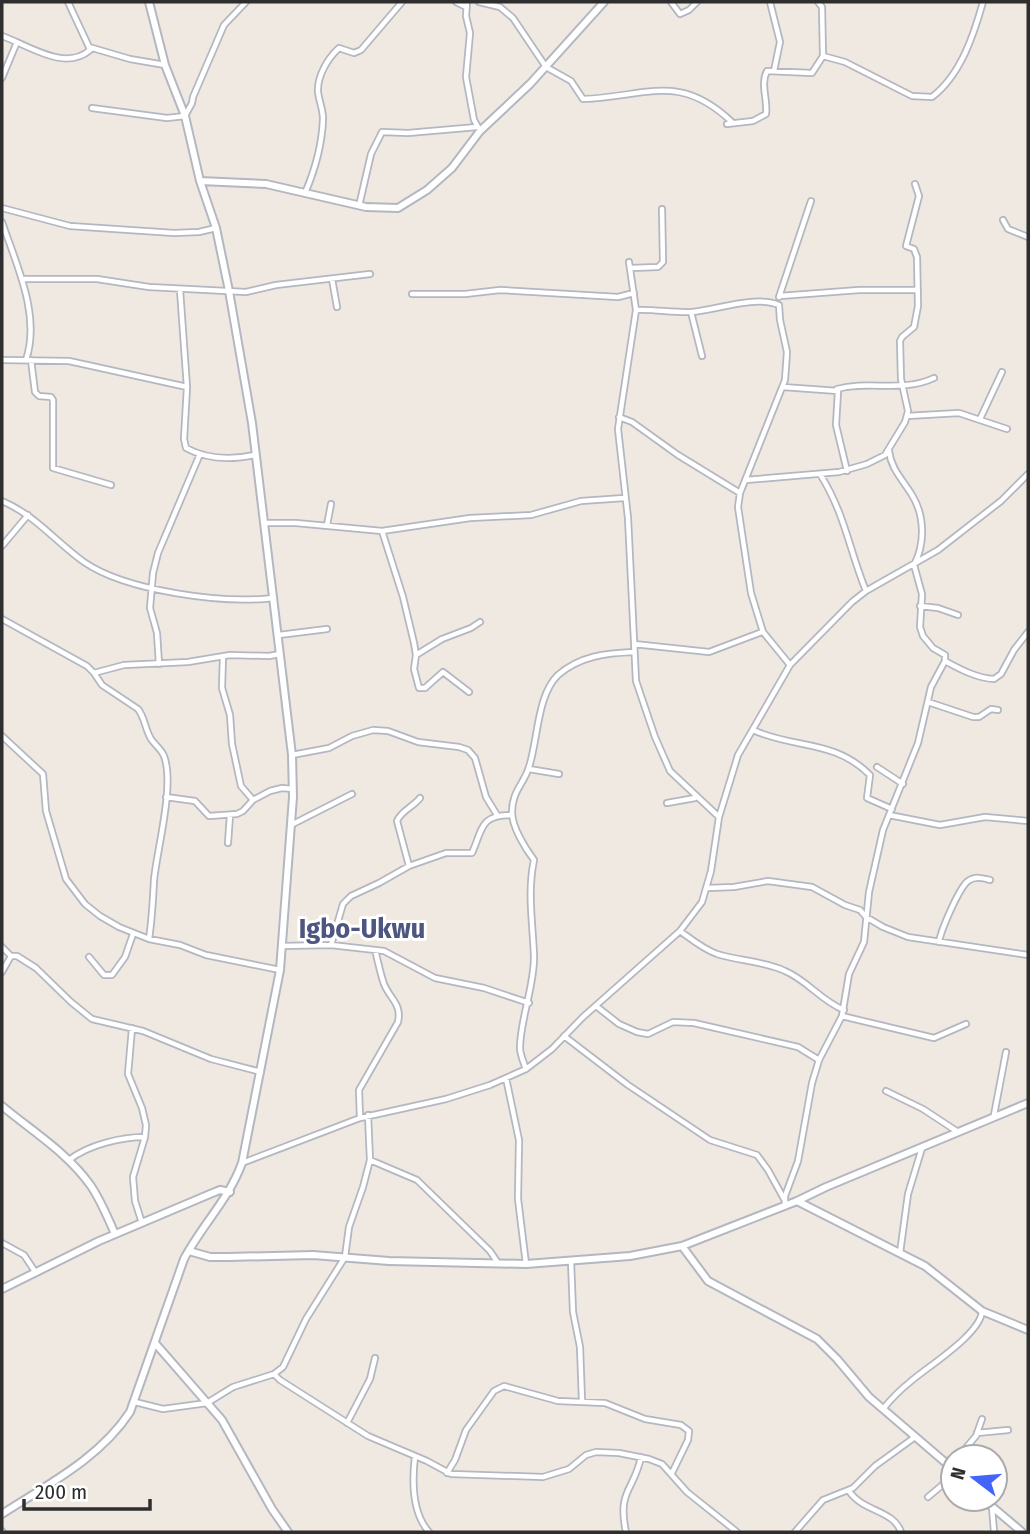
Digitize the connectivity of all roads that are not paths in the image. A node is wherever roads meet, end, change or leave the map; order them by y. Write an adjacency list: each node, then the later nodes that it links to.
1 (68, 2): 16 (street)
2 (149, 2): 18 (main road)
3 (246, 2): 23 (street)
4 (402, 2): 29 (street)
5 (456, 2): 13 (street)
6 (479, 2): 19 (street)
7 (604, 2): 19 (main road)
8 (671, 2): 9 (street)
9 (697, 2)
10 (818, 2): 17 (street)
11 (983, 2): 17 (street)
12 (773, 3): 20 (street)
13 (466, 4): 26 (street)
14 (2, 36): 15 (street)
15 (17, 42): 16 (street); 21 (street)
16 (89, 47): 18 (street)
17 (823, 56): 20 (street)
18 (165, 65): 23 (main road)
19 (546, 67): 24 (street); 26 (main road)
20 (774, 71): 24 (street)
21 (2, 78)
22 (92, 108): 23 (street)
23 (185, 116): 27 (main road)
24 (733, 123): 25 (street)
25 (727, 124)
26 (479, 129): 31 (main road); 31 (street)
27 (200, 181): 29 (main road); 36 (main road)
28 (915, 184): 44 (street)
29 (304, 194): 31 (main road)
30 (811, 201): 48 (street)
31 (359, 206)
32 (2, 208): 36 (street)
33 (662, 209): 39 (street)
34 (1003, 220): 37 (street)
35 (2, 222): 41 (street)
36 (216, 228): 45 (main road)
37 (1028, 237)
38 (629, 262): 39 (street)
39 (631, 268): 46 (street)
40 (369, 274): 42 (street)
41 (23, 279): 43 (street); 55 (street)
42 (332, 279): 45 (street); 50 (street)
43 (180, 290): 45 (street); 58 (street)
44 (918, 290): 48 (street); 60 (street)
45 (229, 291): 68 (main road)
46 (635, 293): 47 (street); 51 (street)
47 (412, 295)
48 (780, 296): 49 (street)
49 (774, 303): 52 (street); 59 (street)
50 (337, 307)
51 (636, 310): 52 (street); 63 (street)
52 (691, 312): 53 (street)
53 (702, 356)
54 (2, 360): 55 (street)
55 (28, 360): 58 (street); 73 (street)
56 (1002, 372): 64 (street)
57 (934, 377): 60 (street)
58 (187, 387): 67 (street)
59 (783, 387): 61 (street); 72 (street)
60 (902, 387): 61 (street); 62 (street)
61 (836, 390): 69 (street)
62 (907, 416): 64 (street); 66 (street)
63 (619, 417): 74 (street); 75 (street)
64 (979, 420): 65 (street)
65 (1007, 429)
66 (889, 451): 69 (street); 83 (street)
67 (200, 454): 68 (street); 84 (street)
68 (255, 455): 79 (main road)
69 (847, 471): 70 (street)
70 (820, 474): 72 (street); 85 (street)
71 (1028, 474): 83 (street)
72 (746, 480): 74 (street)
73 (111, 485)
74 (740, 493): 92 (street)
75 (624, 498): 81 (street); 95 (street)
76 (2, 501): 78 (street)
77 (331, 505): 80 (street)
78 (27, 515): 82 (street); 84 (street)
79 (264, 523): 80 (street); 86 (main road)
80 (327, 526): 81 (street)
81 (382, 530): 98 (street)
82 (2, 546)
83 (914, 565): 85 (street); 87 (street)
84 (150, 587): 86 (street); 102 (street)
85 (866, 591): 103 (street)
86 (273, 598): 94 (main road)
87 (920, 606): 88 (street); 101 (street)
88 (958, 615)
89 (2, 619): 104 (street)
90 (480, 622): 98 (street)
91 (327, 629): 94 (street)
92 (763, 632): 95 (street); 103 (street)
93 (1028, 632): 101 (street)
94 (279, 635): 97 (main road)
95 (634, 644): 96 (street)
96 (634, 652): 112 (street); 118 (street)
97 (280, 654): 99 (street); 110 (main road)
98 (416, 655): 105 (street)
99 (223, 656): 102 (street); 120 (street)
100 (952, 656): 101 (street)
101 (945, 658): 106 (street)
102 (159, 664): 104 (street)
103 (790, 665): 108 (street)
104 (94, 673): 117 (street)
105 (469, 692)
106 (928, 702): 107 (street); 114 (street)
107 (998, 710)
108 (753, 730): 122 (street); 127 (street)
109 (2, 736): 136 (street)
110 (292, 755): 115 (main road); 124 (street)
111 (877, 767): 114 (street)
112 (529, 769): 113 (street); 125 (street)
113 (559, 774)
114 (903, 784): 122 (street)
115 (293, 789): 120 (street); 129 (main road)
116 (352, 794): 129 (street)
117 (166, 797): 123 (street); 137 (street)
118 (696, 797): 121 (street); 127 (street)
119 (420, 798): 131 (street)
120 (253, 800): 123 (street)
121 (667, 803)
122 (892, 809): 126 (street)
123 (230, 815): 130 (street)
124 (497, 815): 125 (street); 131 (street)
125 (512, 815): 148 (street)
126 (888, 815): 128 (street); 134 (street)
127 (719, 817): 133 (street)
128 (1028, 821)
129 (291, 825): 140 (main road)
130 (228, 843)
131 (409, 866): 139 (street)
132 (990, 880): 138 (street)
133 (708, 888): 134 (street); 135 (street)
134 (866, 918): 138 (street); 150 (street)
135 (680, 930): 149 (street); 150 (street)
136 (133, 934): 137 (street); 145 (street)
137 (149, 939): 146 (street)
138 (939, 942): 143 (street)
139 (331, 945): 140 (street); 142 (street)
140 (282, 946): 146 (main road)
141 (2, 947): 144 (street)
142 (375, 950): 148 (street); 164 (street)
143 (1028, 955)
144 (10, 956): 147 (street); 152 (street)
145 (89, 957)
146 (280, 970): 157 (main road)
147 (2, 972)
148 (529, 1003): 156 (street)
149 (596, 1006): 153 (street); 155 (street)
150 (843, 1013): 151 (street); 155 (street)
151 (967, 1024)
152 (132, 1028): 157 (street); 166 (street)
153 (564, 1036): 156 (street); 175 (street)
154 (1006, 1052): 163 (street)
155 (819, 1060): 175 (street)
156 (526, 1069): 158 (street)
157 (262, 1072): 170 (main road)
158 (506, 1078): 162 (street); 185 (street)
159 (886, 1091): 165 (street)
160 (1028, 1103): 163 (main road)
161 (2, 1106): 168 (main road)
162 (368, 1115): 164 (street); 169 (street)
163 (994, 1115): 165 (main road)
164 (360, 1118): 170 (street)
165 (958, 1132): 167 (main road)
166 (145, 1138): 168 (street); 176 (street)
167 (922, 1148): 174 (main road); 181 (street)
168 (69, 1160): 177 (main road)
169 (370, 1160): 182 (street); 184 (street)
170 (242, 1163): 171 (main road)
171 (230, 1192): 172 (main road); 173 (main road)
172 (212, 1193): 173 (main road); 176 (main road)
173 (225, 1200): 180 (main road)
174 (797, 1201): 175 (main road); 181 (main road)
175 (784, 1203): 179 (main road)
176 (142, 1224): 177 (main road)
177 (115, 1234): 186 (main road)
178 (2, 1243): 186 (street)
179 (682, 1246): 183 (main road); 196 (main road)
180 (189, 1251): 182 (main road); 190 (main road)
181 (900, 1253): 188 (main road)
182 (345, 1257): 184 (main road); 192 (street)
183 (571, 1261): 185 (main road); 193 (street)
184 (498, 1263): 185 (main road)
185 (526, 1264)
186 (36, 1273): 187 (main road)
187 (2, 1289)
188 (982, 1311): 189 (main road); 196 (street)
189 (1028, 1330)
190 (155, 1343): 194 (main road); 195 (main road)
191 (374, 1358): 198 (street)
192 (274, 1374): 195 (street); 198 (street)
193 (582, 1401): 206 (street); 207 (street)
194 (135, 1402): 195 (street); 213 (main road)
195 (207, 1403): 214 (main road)
196 (883, 1409): 201 (main road)
197 (982, 1419): 200 (street)
198 (347, 1423): 204 (street)
199 (1008, 1430): 200 (street)
200 (977, 1433): 202 (street)
201 (916, 1437): 203 (main road); 209 (street)
202 (969, 1443)
203 (939, 1455)
204 (415, 1456): 206 (street); 215 (street)
205 (641, 1457): 206 (street); 207 (street); 216 (street)
206 (447, 1473)
207 (672, 1473): 217 (street)
208 (939, 1488): 210 (street)
209 (849, 1491): 218 (street); 219 (street)
210 (928, 1497)
211 (992, 1513): 220 (street)
212 (999, 1513): 221 (main road)
213 (2, 1514)
214 (288, 1532)
215 (429, 1532)
216 (626, 1532)
217 (737, 1532)
218 (794, 1532)
219 (901, 1532)
220 (994, 1532)
221 (1022, 1532)

